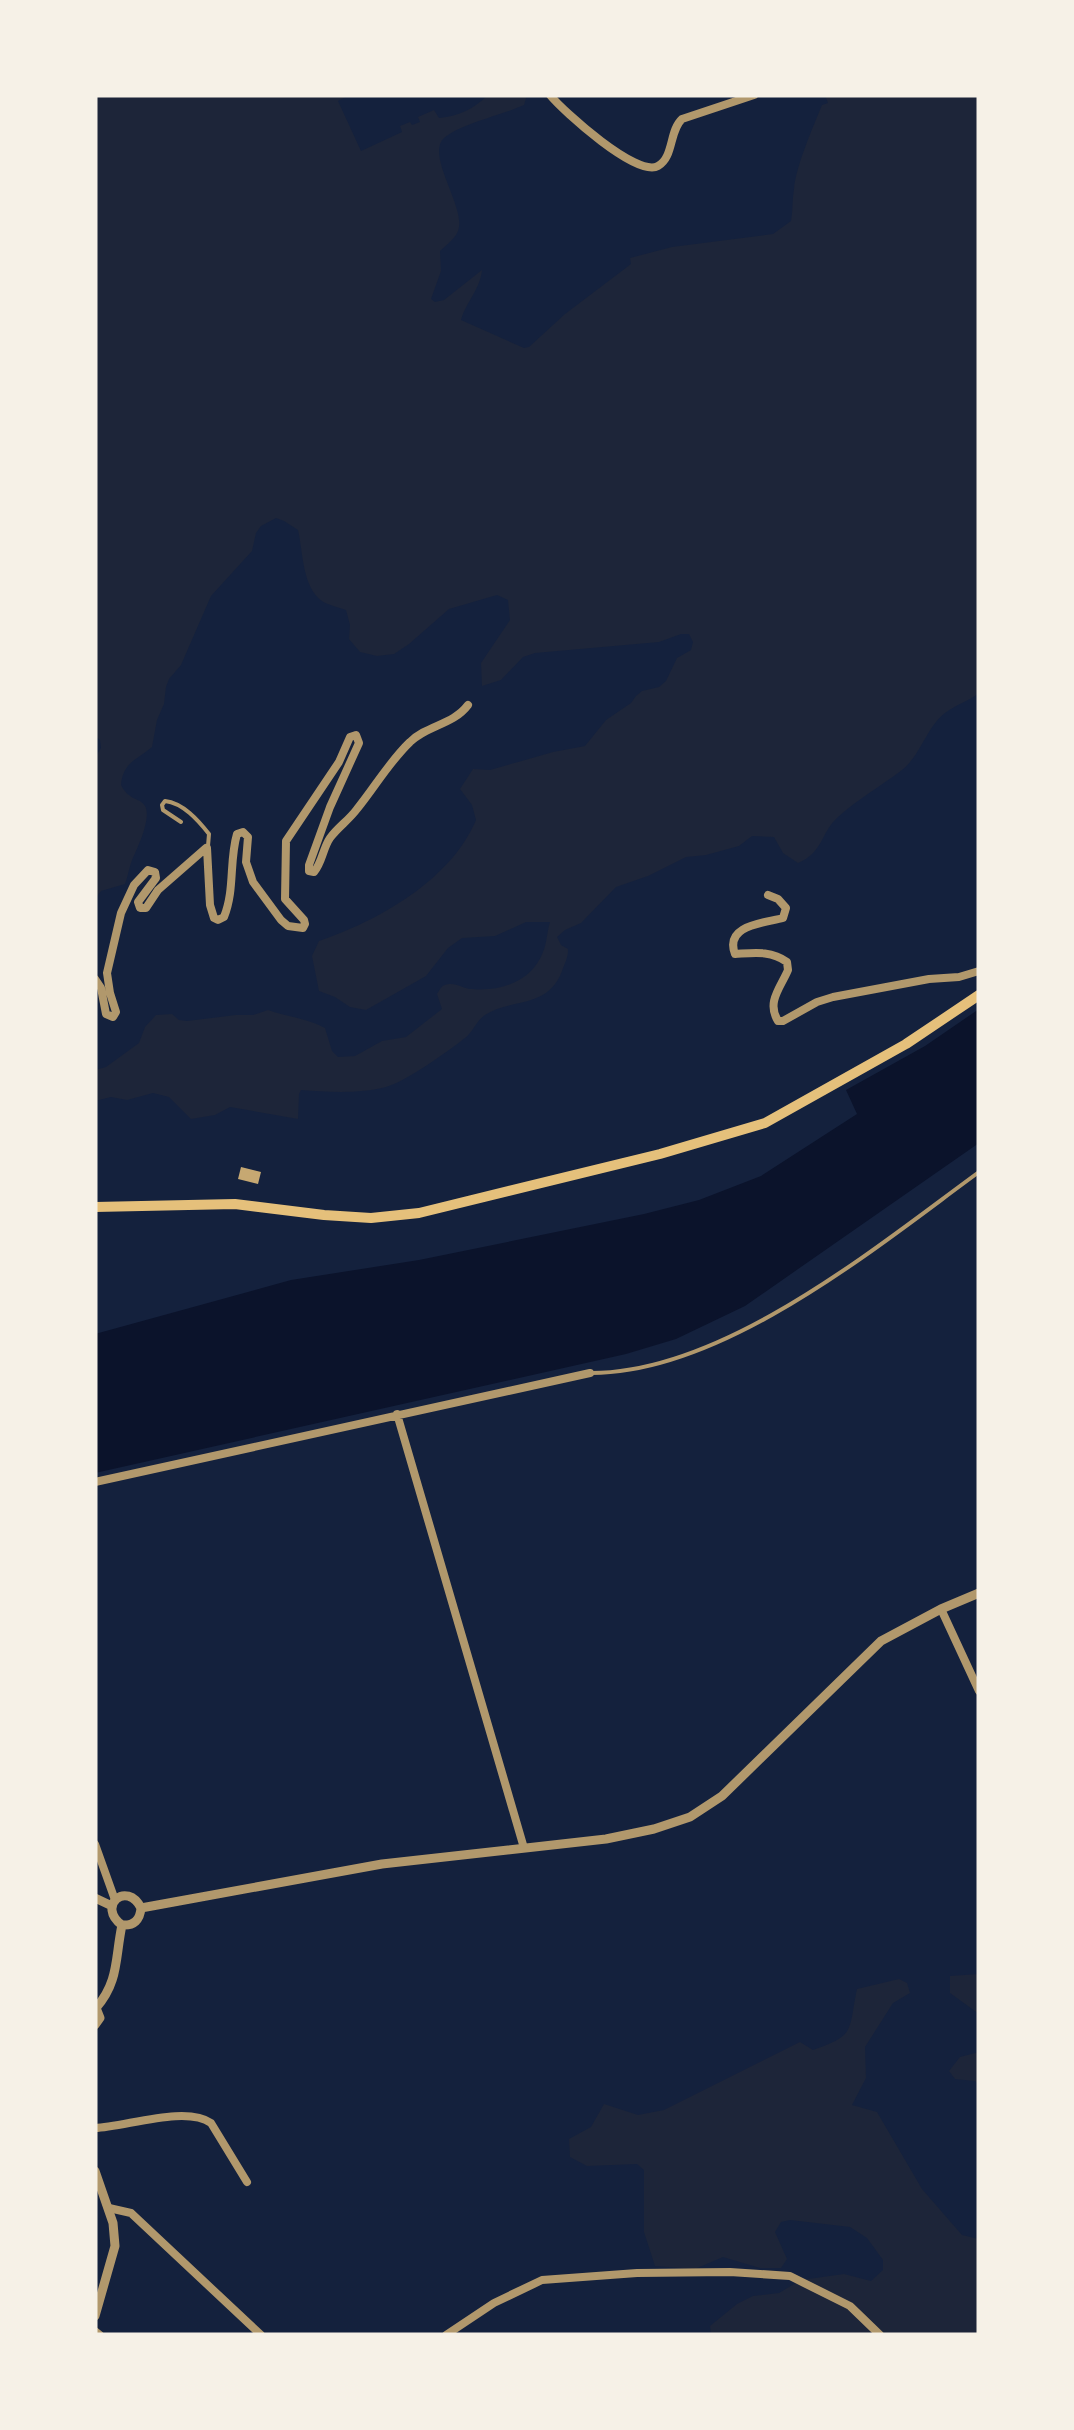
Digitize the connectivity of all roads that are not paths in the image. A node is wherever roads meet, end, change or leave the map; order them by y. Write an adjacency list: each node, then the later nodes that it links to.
1 (550, 95): 2 (street)
2 (754, 95)
3 (468, 705): 5 (street)
4 (181, 822): 5 (lane)
5 (207, 848): 8 (street)
6 (768, 895): 7 (street)
7 (979, 972)
8 (95, 978)
9 (979, 994): 11 (main road)
10 (979, 1172): 12 (lane)
11 (95, 1207)
12 (590, 1373): 13 (street)
13 (397, 1414): 14 (street); 19 (street)
14 (95, 1482)
15 (979, 1593): 16 (street)
16 (941, 1609): 17 (street); 19 (street)
17 (979, 1691)
18 (96, 1846): 21 (street)
19 (524, 1848): 22 (street)
20 (95, 1898): 21 (street)
21 (113, 1903): 22 (street); 23 (street)
22 (142, 1908): 23 (street)
23 (122, 1925): 24 (street)
24 (96, 2008): 25 (street)
25 (95, 2025)
26 (95, 2128): 28 (street)
27 (95, 2172): 29 (street)
28 (247, 2182)
29 (108, 2208): 30 (street); 31 (street)
30 (95, 2316)
31 (261, 2335)
32 (446, 2335): 33 (street)
33 (880, 2335)

